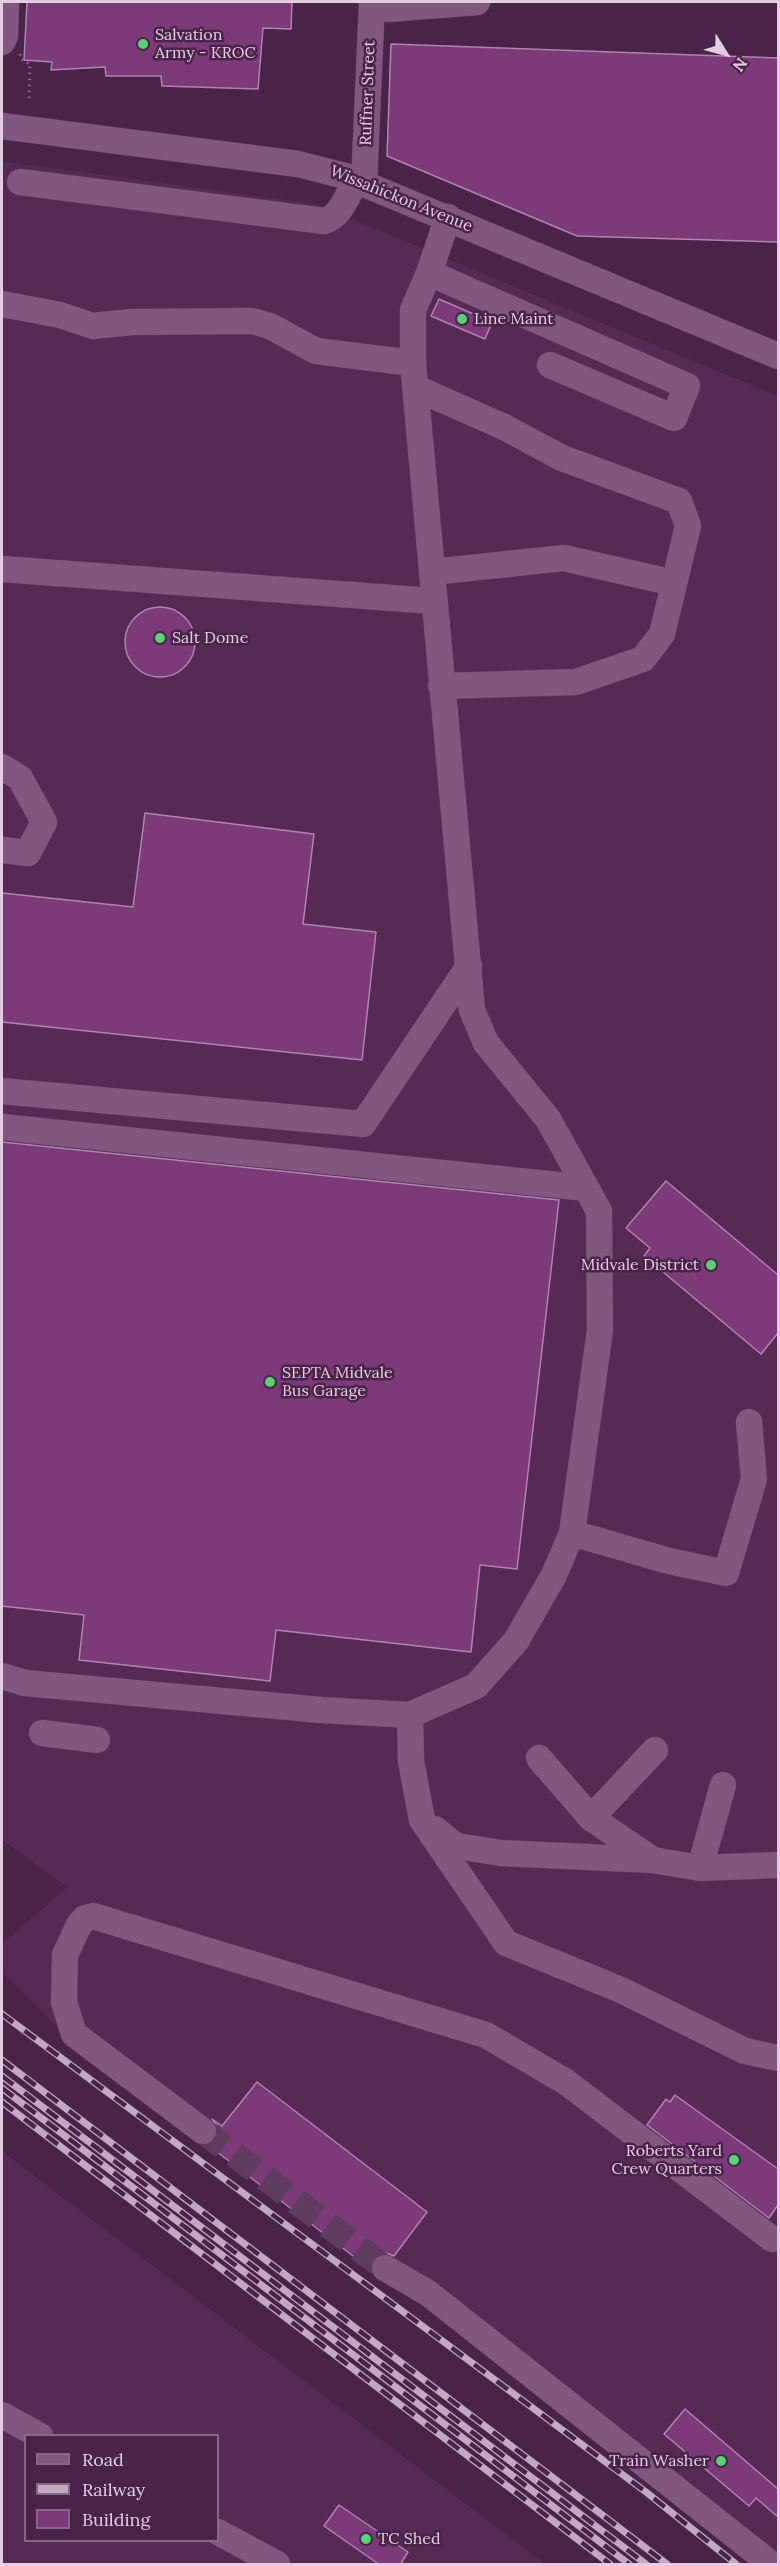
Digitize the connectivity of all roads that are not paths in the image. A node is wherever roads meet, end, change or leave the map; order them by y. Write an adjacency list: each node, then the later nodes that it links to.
1 (6, 2): 4 (street)
2 (477, 2): 3 (street)
3 (372, 4): 7 (street, Ruffner Street)
4 (10, 47)
5 (2, 126): 7 (street, Wissahickon Avenue)
6 (20, 182): 7 (street)
7 (360, 182): 8 (street, Wissahickon Avenue)
8 (448, 217): 9 (street); 11 (street, Wissahickon Avenue)
9 (429, 273): 12 (street); 13 (street)
10 (2, 304): 13 (street)
11 (778, 356)
12 (550, 365)
13 (415, 375): 15 (street); 16 (street)
14 (2, 568): 17 (street)
15 (432, 572): 16 (street); 17 (street)
16 (674, 584): 18 (street)
17 (433, 601): 18 (street)
18 (441, 686): 21 (street)
19 (2, 767): 20 (street)
20 (2, 850)
21 (469, 966): 22 (street); 24 (street)
22 (2, 1091)
23 (2, 1127): 24 (street)
24 (586, 1188): 26 (street)
25 (749, 1422): 26 (street)
26 (572, 1533): 28 (street)
27 (2, 1676): 28 (street)
28 (410, 1714): 35 (street)
29 (42, 1732): 30 (street)
30 (97, 1740)
31 (656, 1750): 34 (street)
32 (539, 1758): 34 (street)
33 (723, 1785): 38 (street)
34 (591, 1818): 36 (street)
35 (422, 1820): 36 (street); 39 (street)
36 (653, 1860): 38 (street)
37 (778, 1865): 38 (street)
38 (700, 1868)
39 (778, 2058)
40 (203, 2131): 41 (street)
41 (776, 2240)
42 (385, 2268): 47 (street)
43 (2, 2415): 44 (street)
44 (36, 2434)
45 (219, 2533): 46 (street)
46 (277, 2565)
47 (771, 2565)

